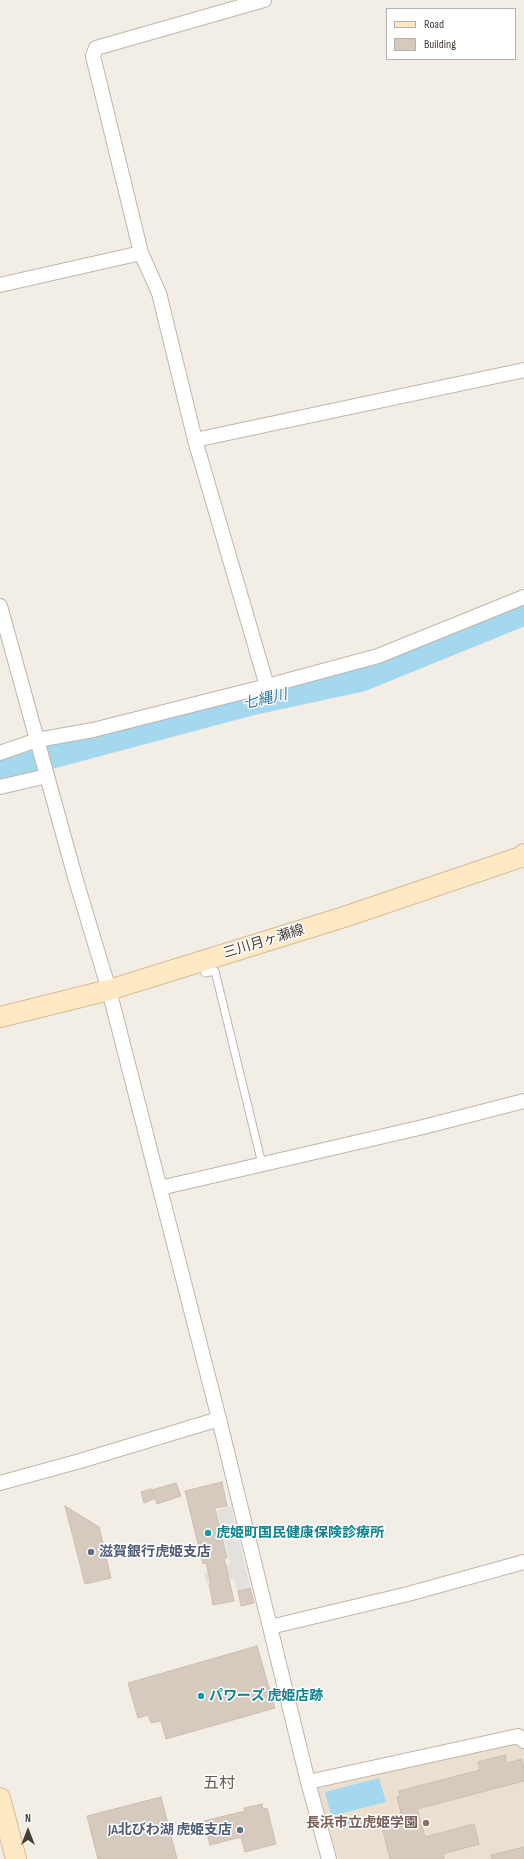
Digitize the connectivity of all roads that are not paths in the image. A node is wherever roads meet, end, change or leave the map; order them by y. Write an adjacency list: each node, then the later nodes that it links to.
1 (264, 0): 2 (street)
2 (141, 254): 3 (street); 5 (street)
3 (0, 285)
4 (524, 370): 5 (street)
5 (195, 440): 8 (street)
6 (524, 597): 8 (street)
7 (0, 606): 9 (street)
8 (267, 686): 9 (street)
9 (37, 740): 10 (street); 11 (street)
10 (0, 753)
11 (47, 776): 12 (street); 15 (street)
12 (0, 787)
13 (524, 854): 14 (main road, 三川月ヶ瀬線)
14 (202, 961): 15 (main road, 三川月ヶ瀬線); 18 (lane)
15 (109, 990): 16 (main road, 三川月ヶ瀬線); 19 (street)
16 (0, 1017)
17 (524, 1101): 18 (street)
18 (262, 1164): 19 (street)
19 (160, 1188): 20 (street)
20 (219, 1419): 21 (street); 23 (street)
21 (0, 1482)
22 (524, 1562): 23 (street)
23 (270, 1627): 25 (street)
24 (524, 1741): 25 (street)
25 (308, 1782): 28 (street)
26 (0, 1798): 27 (main road)
27 (16, 1859)
28 (329, 1859)

